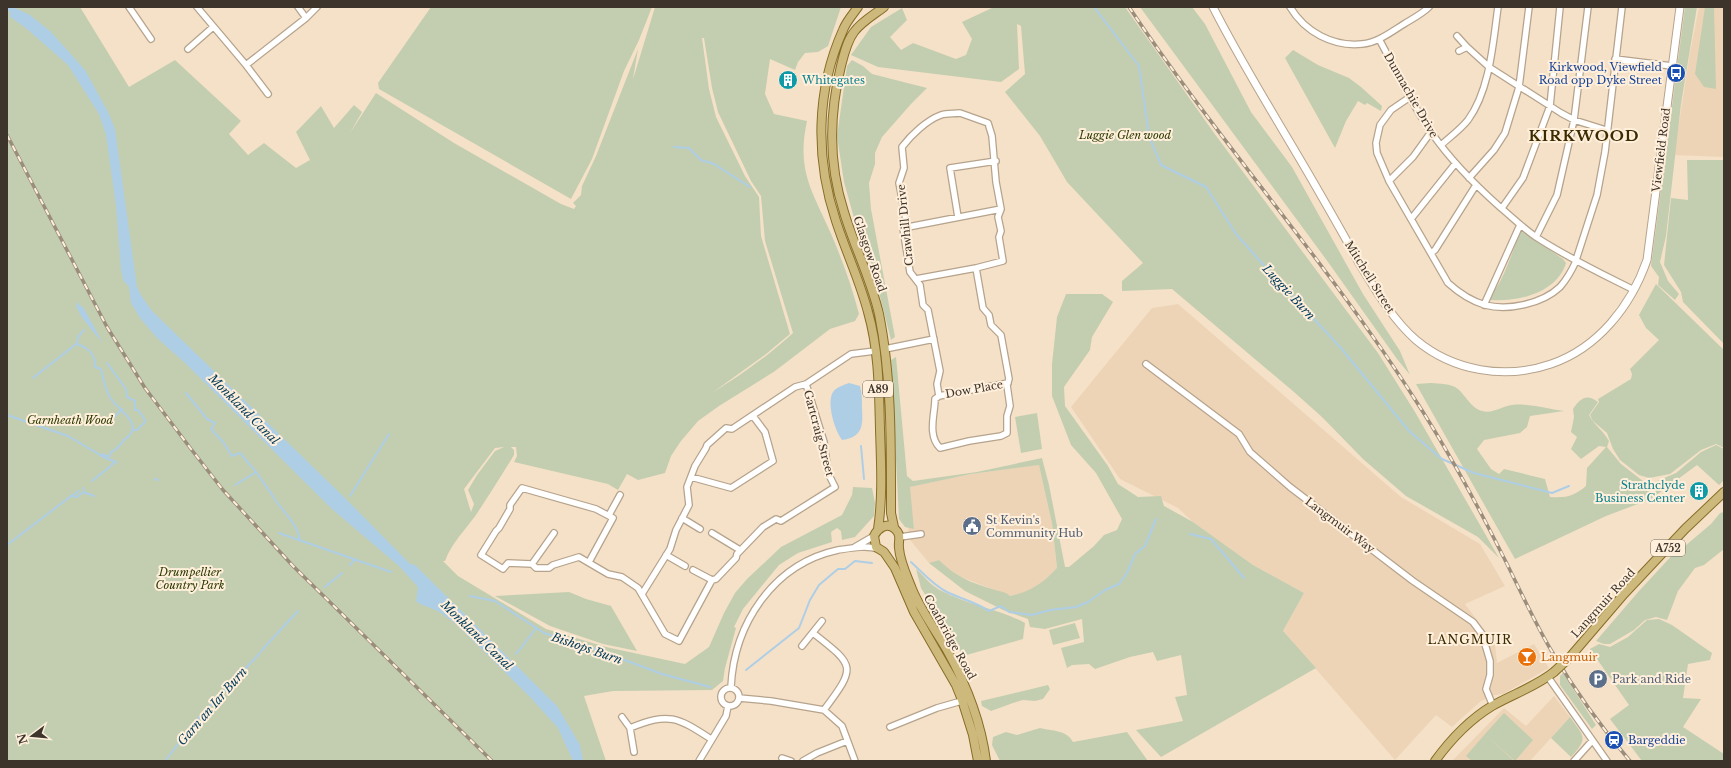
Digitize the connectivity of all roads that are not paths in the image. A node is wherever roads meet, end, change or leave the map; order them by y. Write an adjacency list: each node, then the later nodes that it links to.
1 (128, 7): 19 (street)
2 (197, 7): 17 (street)
3 (298, 7): 16 (street)
4 (317, 7): 16 (street)
5 (858, 7): 50 (main road, Glasgow Road / A89)
6 (884, 7): 48 (main road, Glasgow Road / A89)
7 (1213, 7): 54 (street, Mitchell Street)
8 (1290, 7): 20 (street)
9 (1429, 7): 20 (street)
10 (1498, 7): 27 (street)
11 (1528, 7): 28 (street)
12 (1560, 7): 31 (street)
13 (1588, 7): 32 (street)
14 (1622, 7): 24 (street)
15 (1680, 7): 26 (street, Viewfield Road)
16 (306, 18): 25 (street)
17 (214, 27): 22 (street); 25 (street)
18 (1457, 36): 21 (street)
19 (151, 39)
20 (1380, 39): 30 (street, Dunnachie Drive)
21 (1467, 47): 23 (street); 27 (street)
22 (188, 49)
23 (1459, 51)
24 (1615, 59): 26 (street); 33 (street)
25 (246, 65): 29 (street)
26 (1672, 66): 54 (street, Viewfield Road)
27 (1489, 67): 28 (street); 35 (street)
28 (1519, 87): 31 (street); 38 (street)
29 (268, 94)
30 (1410, 97): 34 (street, Dunnachie Drive); 39 (street)
31 (1550, 106): 32 (street); 41 (street)
32 (1574, 120): 33 (street); 47 (street)
33 (1606, 130): 51 (street)
34 (1431, 132): 35 (street, Dunnachie Drive); 39 (street)
35 (1441, 146): 37 (street, Dunnachie Drive)
36 (996, 161): 42 (street); 43 (street); 46 (street, Crawhill Drive)
37 (1456, 164): 38 (street, Dunnachie Drive); 44 (street)
38 (1469, 178): 40 (street, Dunnachie Drive)
39 (1389, 180): 44 (street)
40 (1476, 185): 41 (street, Dunnachie Drive); 49 (street)
41 (1502, 208): 45 (street, Dunnachie Drive)
42 (1001, 209): 43 (street); 52 (street)
43 (958, 217): 46 (street)
44 (1411, 219): 49 (street)
45 (1520, 225): 47 (street, Dunnachie Drive); 55 (street)
46 (903, 228): 53 (street, Crawhill Drive)
47 (1536, 237): 51 (street, Dunnachie Drive)
48 (858, 252): 50 (main road); 57 (main road, Glasgow Road / A89)
49 (1431, 252): 55 (street)
50 (848, 255): 58 (main road, Glasgow Road / A89)
51 (1576, 260): 54 (street, Dunnachie Drive); 55 (street)
52 (976, 268): 53 (street); 60 (street)
53 (916, 279): 56 (street, Crawhill Drive)
54 (1634, 290)
55 (1484, 305)
56 (934, 339): 57 (street); 62 (street, Crawhill Drive)
57 (885, 349): 58 (main road); 69 (main road, Glasgow Road / A89)
58 (875, 351): 61 (street); 71 (main road, Glasgow Road / A89)
59 (1146, 364): 96 (street, Langmuir Way)
60 (1008, 383): 62 (street, Dow Place); 62 (street, Crawhill Drive)
61 (806, 384): 63 (street); 79 (street, Gartcraig Street)
62 (939, 396)
63 (753, 416): 64 (street); 64 (street)
64 (691, 476): 68 (street)
65 (1724, 492): 91 (main road, Langmuir Road / A752, bridge)
66 (620, 495): 67 (street)
67 (609, 516): 82 (street); 83 (street, Gartcraig Street)
68 (682, 518): 70 (street); 81 (street)
69 (894, 527): 71 (main road); 76 (main road, A89)
70 (700, 529)
71 (878, 529): 75 (main road, A89)
72 (554, 533): 83 (street)
73 (712, 533): 79 (street)
74 (921, 534): 76 (street)
75 (874, 536): 78 (street); 80 (main road, Coatbridge Road)
76 (900, 537): 77 (main road, Coatbridge Road)
77 (898, 547): 80 (main road); 94 (main road, Coatbridge Road)
78 (852, 548): 80 (street); 92 (street)
79 (740, 550): 86 (street, Gartcraig Street)
80 (882, 551): 94 (main road, Coatbridge Road)
81 (666, 556): 84 (street); 87 (street)
82 (589, 562): 83 (street, Gartcraig Street); 87 (street, Gartcraig Street)
83 (532, 564)
84 (685, 566)
85 (693, 570): 86 (street)
86 (712, 580): 87 (street, Gartcraig Street)
87 (642, 594)
88 (822, 621): 89 (street)
89 (813, 633): 90 (street); 97 (street)
90 (802, 646)
91 (1551, 675): 96 (main road, Langmuir Road / A752); 102 (street)
92 (731, 687): 93 (street); 95 (street)
93 (739, 698): 95 (street); 97 (street)
94 (967, 700): 99 (street); 110 (main road, Coatbridge Road); 111 (main road, Coatbridge Road)
95 (728, 706): 101 (street)
96 (1493, 706): 112 (main road, Langmuir Road / A752)
97 (824, 710): 103 (street)
98 (622, 717): 100 (street)
99 (890, 727)
100 (630, 728): 101 (street); 104 (street)
101 (711, 739): 106 (street)
102 (1592, 740): 113 (street); 114 (street)
103 (848, 741): 108 (street); 109 (street)
104 (634, 752)
105 (782, 758): 107 (street)
106 (699, 761)
107 (791, 761)
108 (802, 761)
109 (855, 761)
110 (978, 761)
111 (986, 761)
112 (1435, 761)
113 (1574, 761)
114 (1607, 761)

